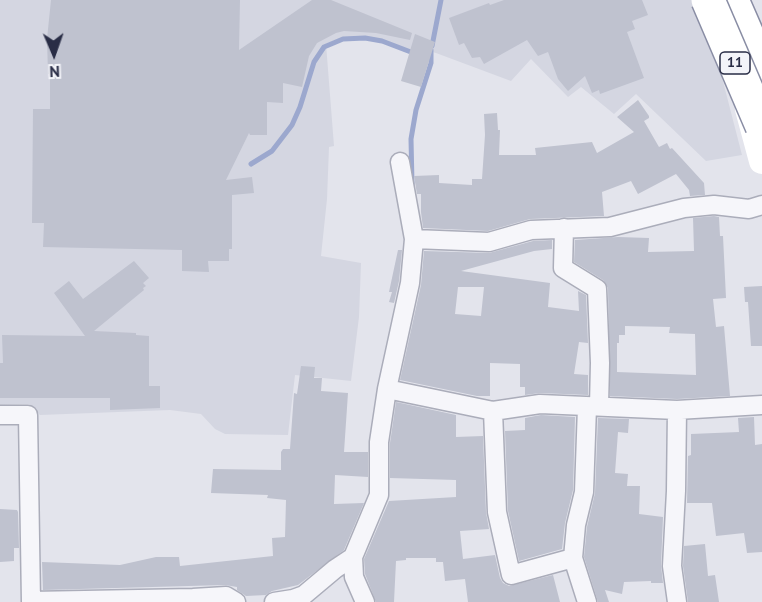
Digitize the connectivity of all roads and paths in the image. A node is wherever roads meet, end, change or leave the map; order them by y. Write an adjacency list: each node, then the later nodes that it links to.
1 (708, 0): 5 (highway, 11, bridge)
2 (720, 0): 5 (main road)
3 (732, 0): 4 (highway, 11)
4 (762, 69)
5 (757, 111): 6 (main road)
6 (762, 161)
7 (400, 162): 10 (street)
8 (762, 206): 9 (street)
9 (564, 228): 10 (street); 13 (street)
10 (414, 239): 11 (street)
11 (387, 389): 15 (street); 17 (street)
12 (762, 405): 14 (street)
13 (593, 406): 14 (street); 15 (street); 18 (street)
14 (677, 410): 24 (street)
15 (494, 411): 18 (street)
16 (0, 415): 19 (street)
17 (353, 557): 21 (street); 22 (street)
18 (573, 558): 23 (street)
19 (31, 601): 20 (street)
20 (236, 602)
21 (274, 602)
22 (365, 602)
23 (587, 602)
24 (677, 602)

